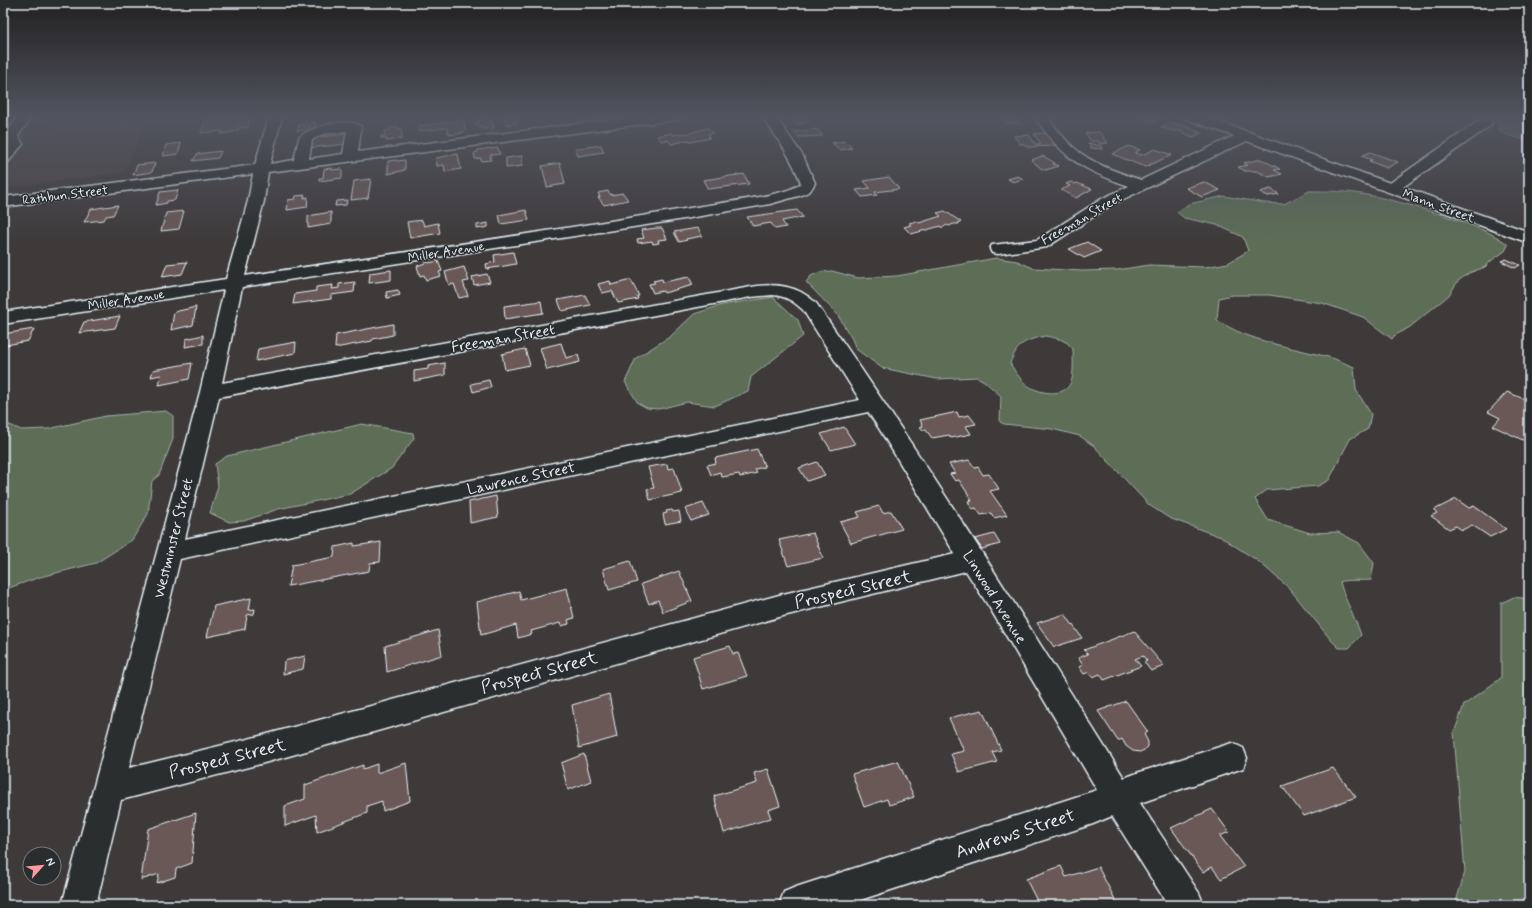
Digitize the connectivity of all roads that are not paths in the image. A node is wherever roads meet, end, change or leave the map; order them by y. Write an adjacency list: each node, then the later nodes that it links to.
1 (264, 158): 10 (street, Westminster Street)
2 (301, 158): 9 (street)
3 (347, 158): 9 (street, Rathbun Street)
4 (796, 158): 16 (street, Miller Avenue)
5 (1079, 158): 11 (street)
6 (1198, 158): 11 (street, Freeman Street)
7 (1309, 158): 12 (street, Mann Street)
8 (1435, 158): 12 (street)
9 (300, 164): 10 (street, Rathbun Street)
10 (261, 170): 13 (street, Rathbun Street); 16 (street, Westminster Street)
11 (1141, 185): 15 (street, Freeman Street)
12 (1392, 188): 14 (street, Mann Street)
13 (3, 202)
14 (1529, 238)
15 (998, 249)
16 (234, 283): 18 (street, Miller Avenue); 19 (street, Westminster Street)
17 (796, 294): 19 (street, Freeman Street); 20 (street, Linwood Avenue)
18 (3, 318)
19 (210, 392): 21 (street, Westminster Street)
20 (872, 404): 21 (street, Lawrence Street); 22 (street, Linwood Avenue)
21 (169, 552): 24 (street, Westminster Street)
22 (972, 560): 24 (street, Prospect Street); 25 (street, Linwood Avenue)
23 (1232, 758): 25 (street, Andrews Street)
24 (108, 788): 27 (street, Westminster Street)
25 (1118, 797): 26 (street, Andrews Street); 28 (street, Linwood Avenue)
26 (796, 904)
27 (79, 905)
28 (1187, 905)

